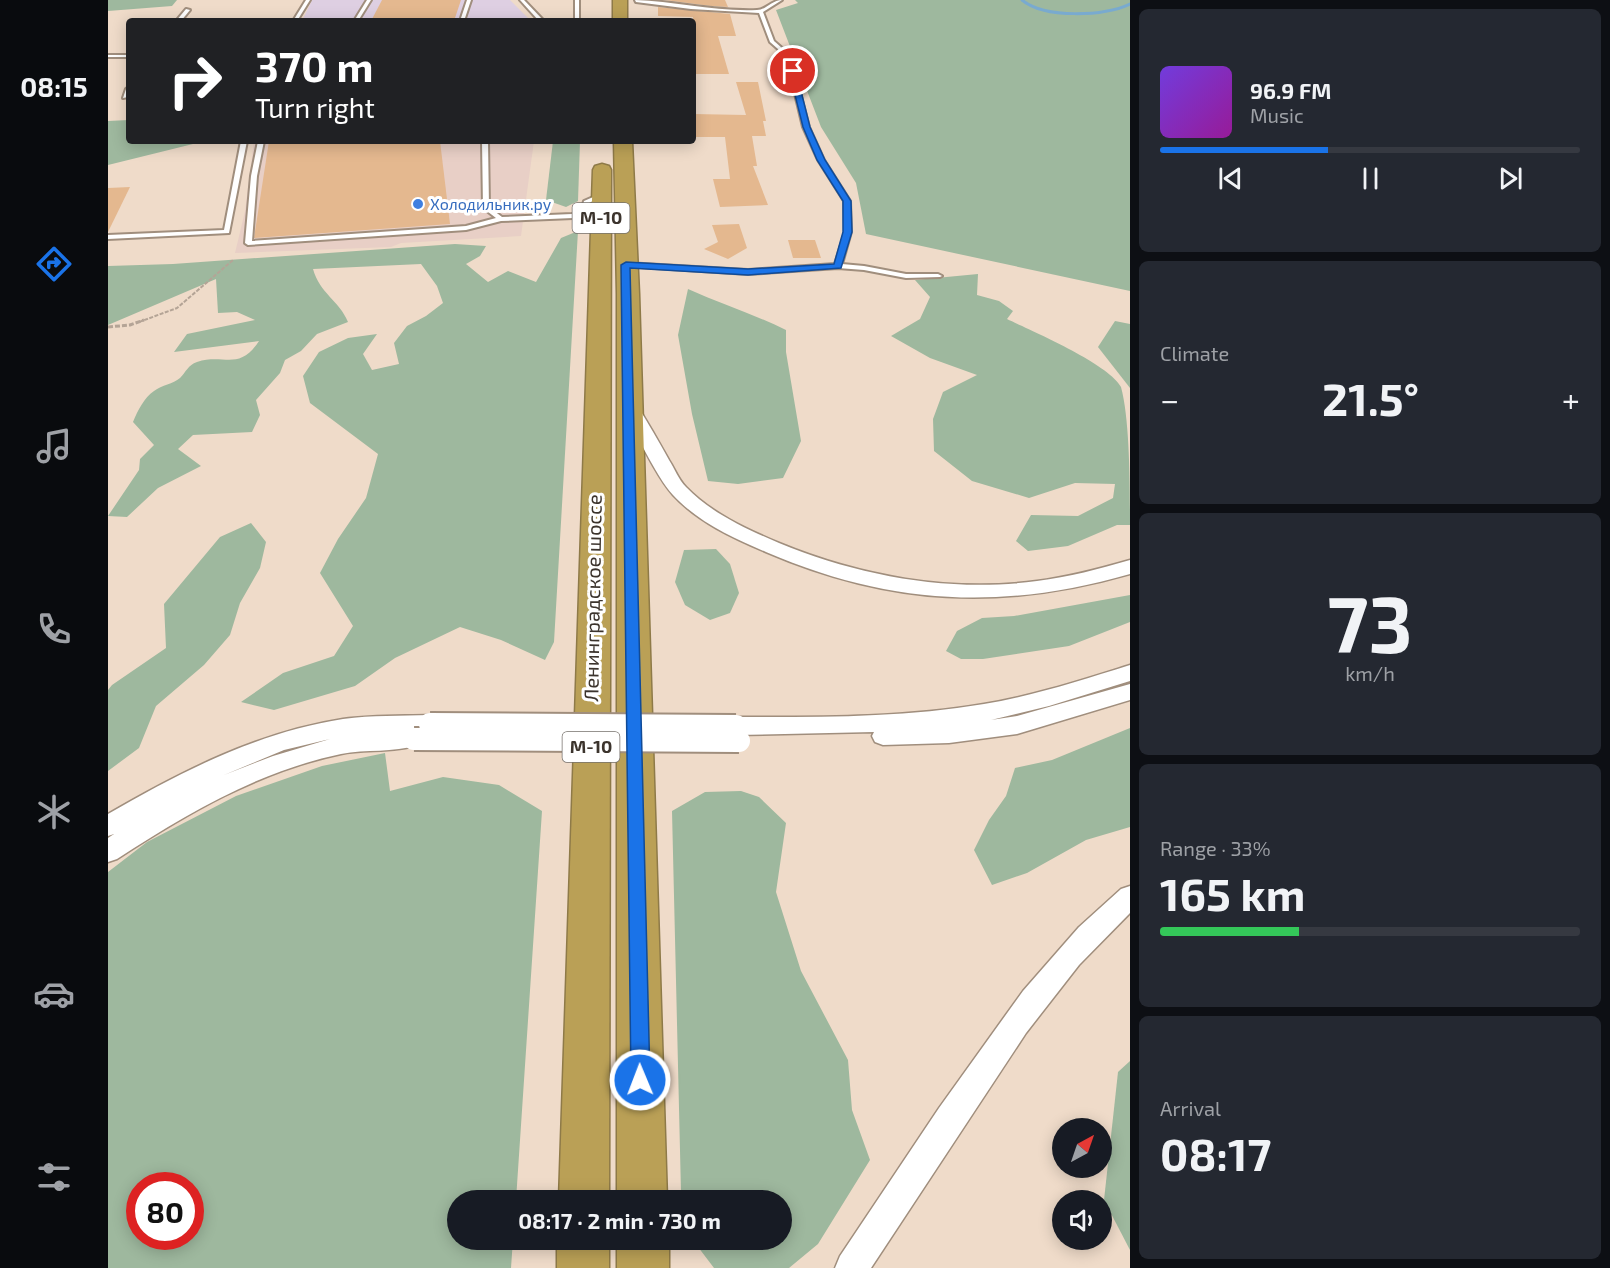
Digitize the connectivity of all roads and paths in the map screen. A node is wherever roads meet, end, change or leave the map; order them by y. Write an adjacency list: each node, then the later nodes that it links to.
1 (308, 0): 12 (lane)
2 (369, 0): 13 (lane)
3 (469, 0): 14 (lane)
4 (522, 0): 15 (lane)
5 (578, 0): 16 (lane)
6 (620, 0): 17 (highway)
7 (780, 0): 10 (lane)
8 (636, 1): 10 (lane)
9 (188, 10): 11 (lane)
10 (761, 12): 30 (lane)
11 (181, 18)
12 (297, 18)
13 (358, 18)
14 (463, 18)
15 (539, 18)
16 (577, 18)
17 (620, 18)
18 (108, 56): 19 (lane)
19 (126, 56)
20 (243, 144): 27 (lane)
21 (260, 144): 26 (lane)
22 (485, 144): 26 (lane)
23 (623, 144): 29 (highway, Ленинградское шоссе / М-10)
24 (603, 152): 25 (highway, Ленинградское шоссе / М-10)
25 (602, 195): 26 (lane); 42 (highway, Ленинградское шоссе / М-10)
26 (501, 219)
27 (108, 237)
28 (233, 260): 32 (path)
29 (626, 265): 30 (lane); 33 (highway, Ленинградское шоссе / М-10)
30 (838, 266): 31 (lane)
31 (938, 276)
32 (108, 327)
33 (629, 405): 34 (street); 43 (highway, Ленинградское шоссе / М-10)
34 (1130, 567)
35 (1130, 673): 38 (street)
36 (1130, 692): 38 (street)
37 (422, 731): 38 (street, bridge); 39 (street); 40 (street)
38 (738, 733)
39 (108, 826)
40 (108, 850)
41 (1130, 897): 48 (street)
42 (584, 1190)
43 (642, 1190)
44 (583, 1250): 46 (highway)
45 (643, 1250): 47 (highway)
46 (583, 1268)
47 (643, 1268)
48 (852, 1268)

